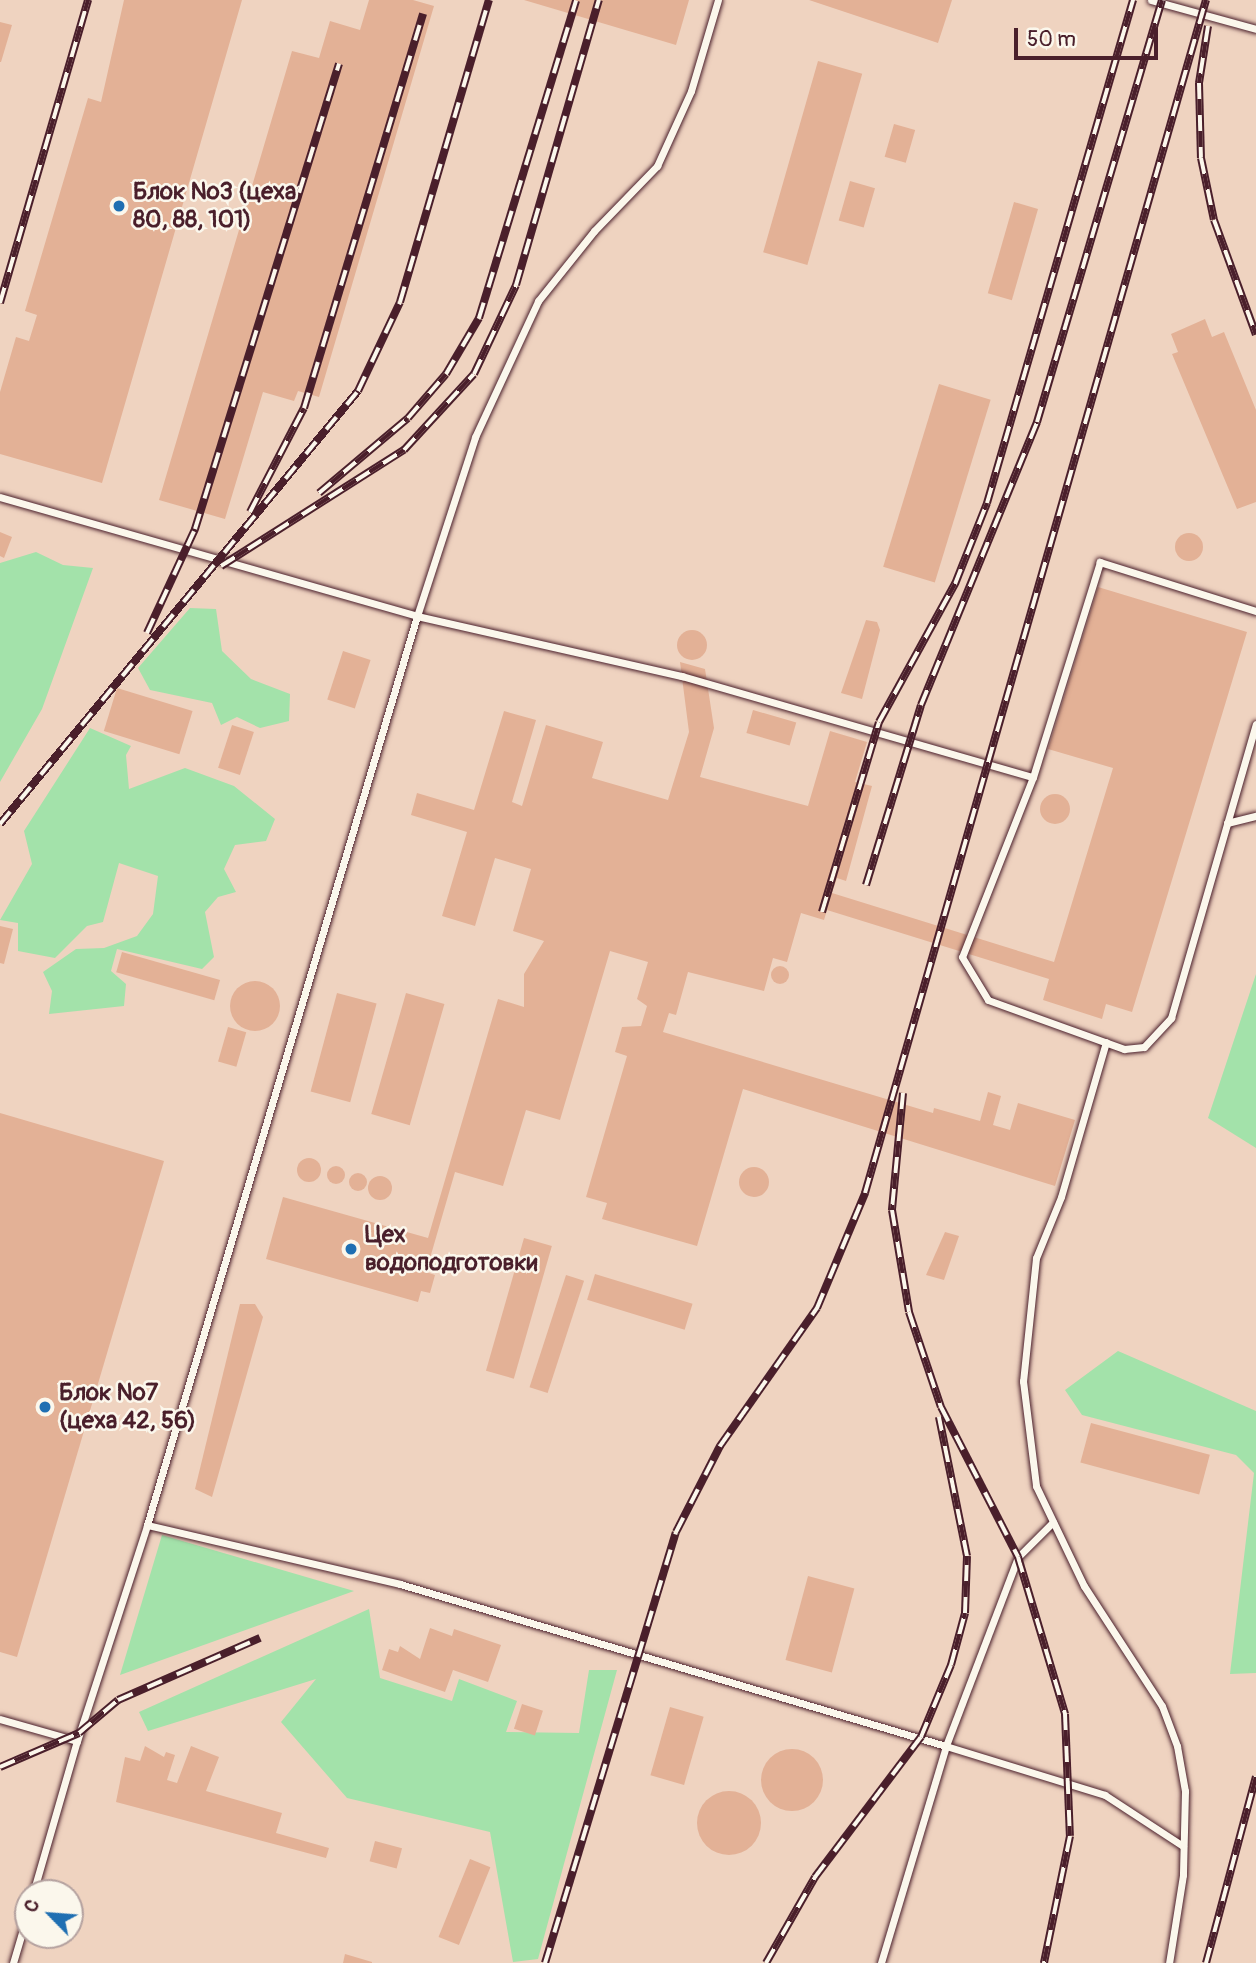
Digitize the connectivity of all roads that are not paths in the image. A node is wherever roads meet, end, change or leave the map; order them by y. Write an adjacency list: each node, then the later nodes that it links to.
1 (718, 0): 6 (lane)
2 (1151, 0): 3 (lane)
3 (1256, 30)
4 (0, 498): 6 (lane)
5 (1256, 611): 8 (lane)
6 (417, 616): 8 (lane); 13 (lane)
7 (1256, 724): 10 (lane)
8 (1033, 777): 11 (lane)
9 (1256, 816): 10 (lane)
10 (1227, 823): 11 (lane)
11 (1106, 1042): 12 (lane)
12 (1054, 1522): 16 (lane); 17 (lane)
13 (147, 1525): 15 (lane); 16 (lane)
14 (0, 1719): 15 (lane)
15 (76, 1741): 18 (lane)
16 (946, 1746): 17 (lane); 19 (lane)
17 (1183, 1846): 20 (lane)
18 (37, 1879)
19 (881, 1963)
20 (1169, 1963)

